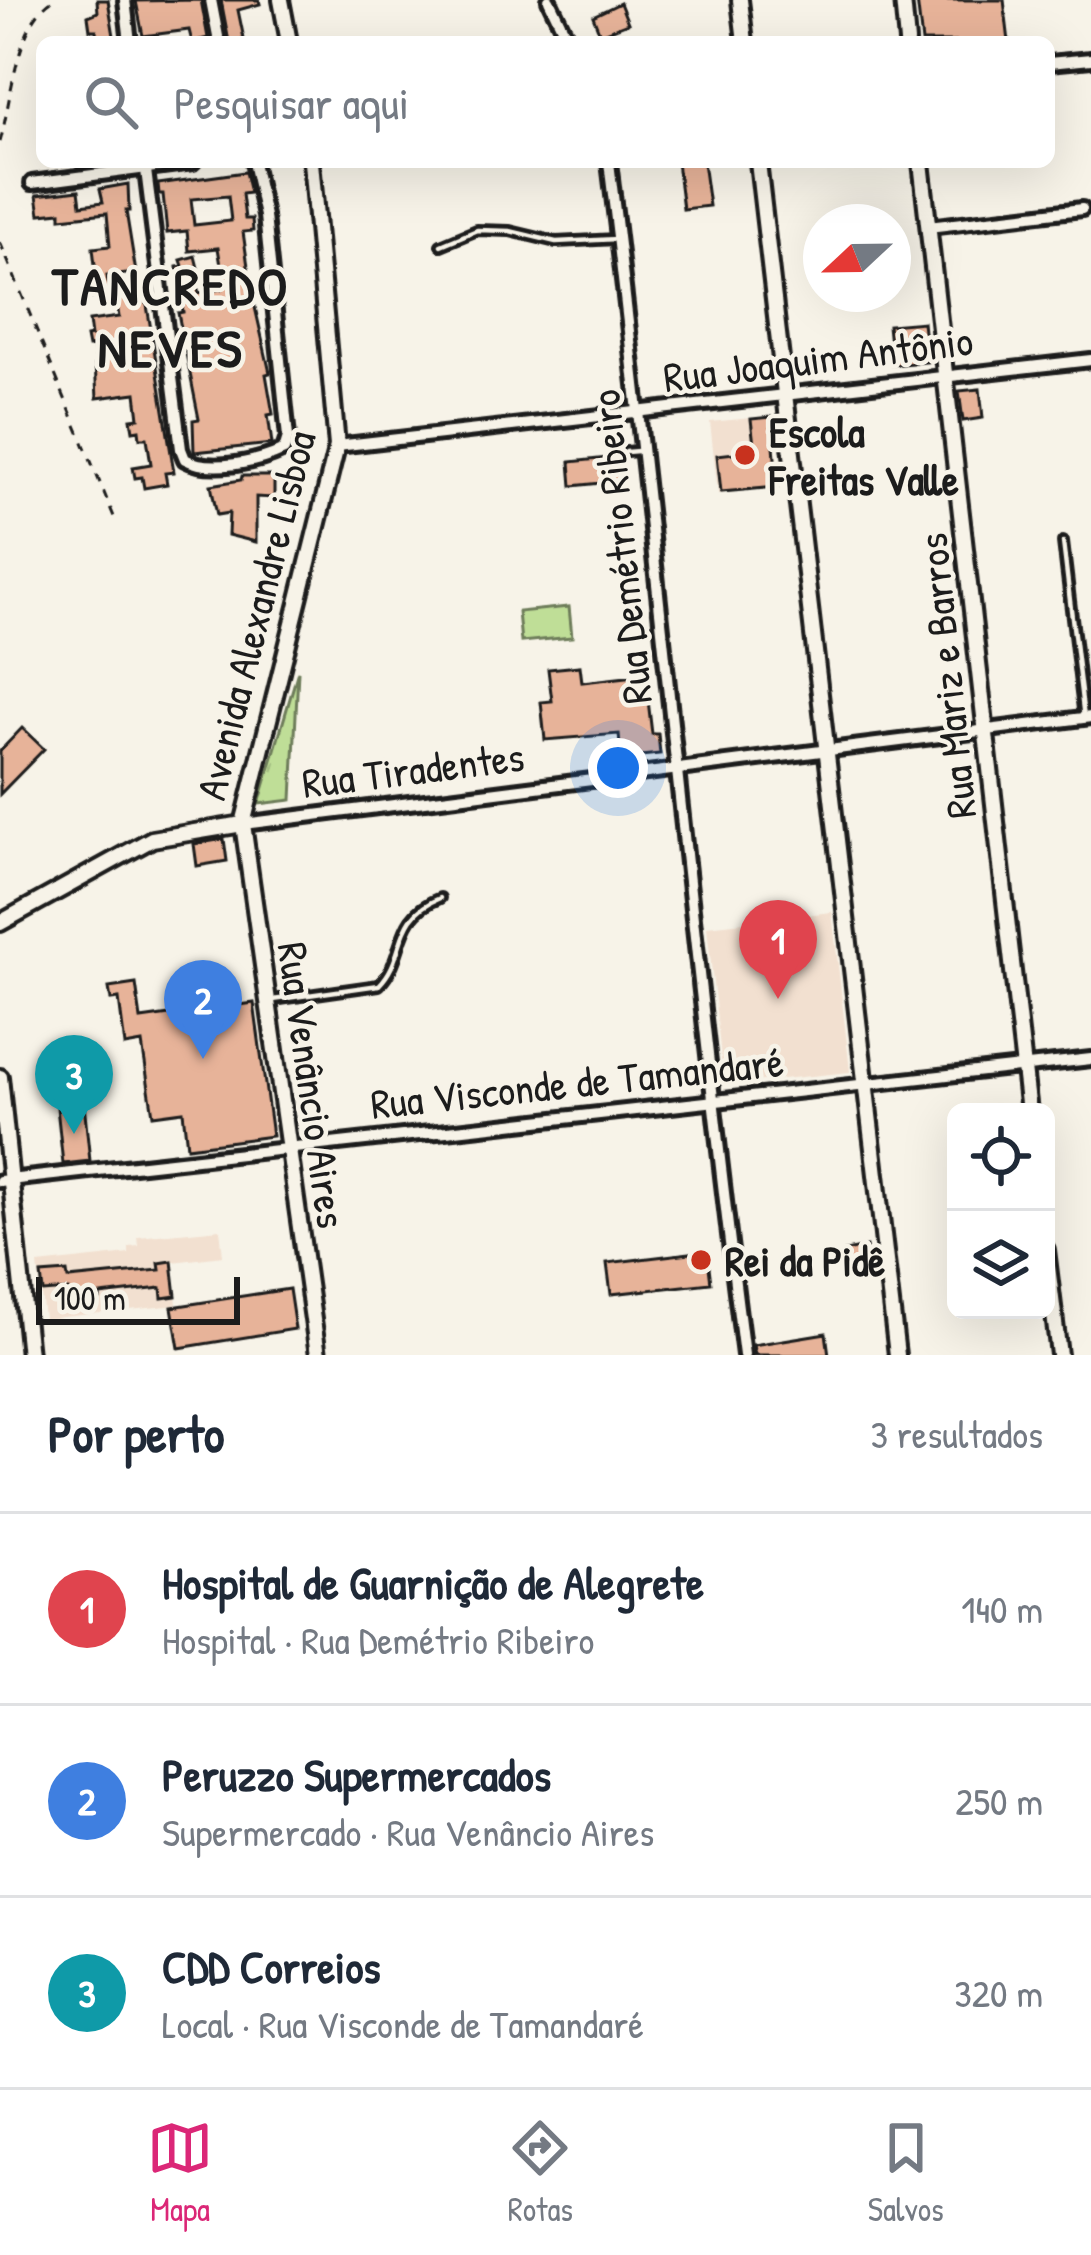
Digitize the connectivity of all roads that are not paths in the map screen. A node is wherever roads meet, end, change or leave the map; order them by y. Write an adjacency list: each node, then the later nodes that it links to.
1 (125, 0): 7 (street)
2 (211, 0): 8 (street)
3 (281, 0): 9 (street)
4 (549, 0): 10 (street)
5 (740, 0): 11 (street)
6 (903, 0): 12 (street)
7 (129, 36)
8 (217, 36)
9 (288, 36)
10 (566, 36)
11 (744, 36)
12 (906, 36)
13 (1091, 59): 14 (street)
14 (1055, 62)
15 (126, 168): 22 (street)
16 (146, 168): 17 (street)
17 (254, 168)
18 (312, 168): 31 (street, Avenida Alexandre Lisboa)
19 (610, 168): 25 (street, Rua Demétrio Ribeiro)
20 (759, 168): 29 (street)
21 (922, 168): 24 (street, Rua Mariz e Barros)
22 (32, 182)
23 (1082, 209): 24 (street)
24 (928, 227): 28 (street, Rua Mariz e Barros)
25 (619, 239): 26 (lane); 30 (street, Rua Demétrio Ribeiro)
26 (441, 245)
27 (1091, 360): 28 (street, Rua Joaquim Antônio)
28 (948, 375): 29 (street, Rua Joaquim Antônio); 36 (street, Rua Mariz e Barros)
29 (784, 394): 30 (street, Rua Joaquim Antônio); 37 (street)
30 (640, 412): 31 (street, Rua Joaquim Antônio); 32 (street, Rua Demétrio Ribeiro)
31 (337, 446): 39 (street, Avenida Alexandre Lisboa)
32 (644, 451): 33 (lane); 38 (street, Rua Demétrio Ribeiro)
33 (626, 452)
34 (1063, 542): 35 (lane)
35 (1088, 718): 36 (street, Rua Tiradentes)
36 (984, 732): 37 (street, Rua Tiradentes); 44 (street, Rua Mariz e Barros)
37 (826, 752): 38 (street, Rua Tiradentes); 46 (street)
38 (677, 769): 39 (street, Rua Tiradentes); 47 (street, Rua Demétrio Ribeiro)
39 (243, 824): 41 (street, Avenida Alexandre Lisboa); 42 (street, Rua Venâncio Aires)
40 (440, 898): 42 (lane)
41 (0, 923)
42 (268, 1001): 49 (street, Rua Venâncio Aires)
43 (1091, 1059): 44 (street, Rua Visconde de Tamandaré)
44 (1023, 1066): 46 (street, Rua Visconde de Tamandaré); 48 (street, Rua Mariz e Barros)
45 (0, 1077): 50 (street)
46 (867, 1083): 47 (street, Rua Visconde de Tamandaré); 55 (street)
47 (712, 1100): 49 (street, Rua Visconde de Tamandaré); 54 (street, Rua Demétrio Ribeiro)
48 (1028, 1103)
49 (287, 1148): 50 (street, Rua Visconde de Tamandaré); 53 (street, Rua Venâncio Aires)
50 (6, 1180): 52 (street)
51 (1055, 1319): 56 (street)
52 (29, 1355)
53 (318, 1355)
54 (744, 1355)
55 (897, 1355)
56 (1059, 1355)

